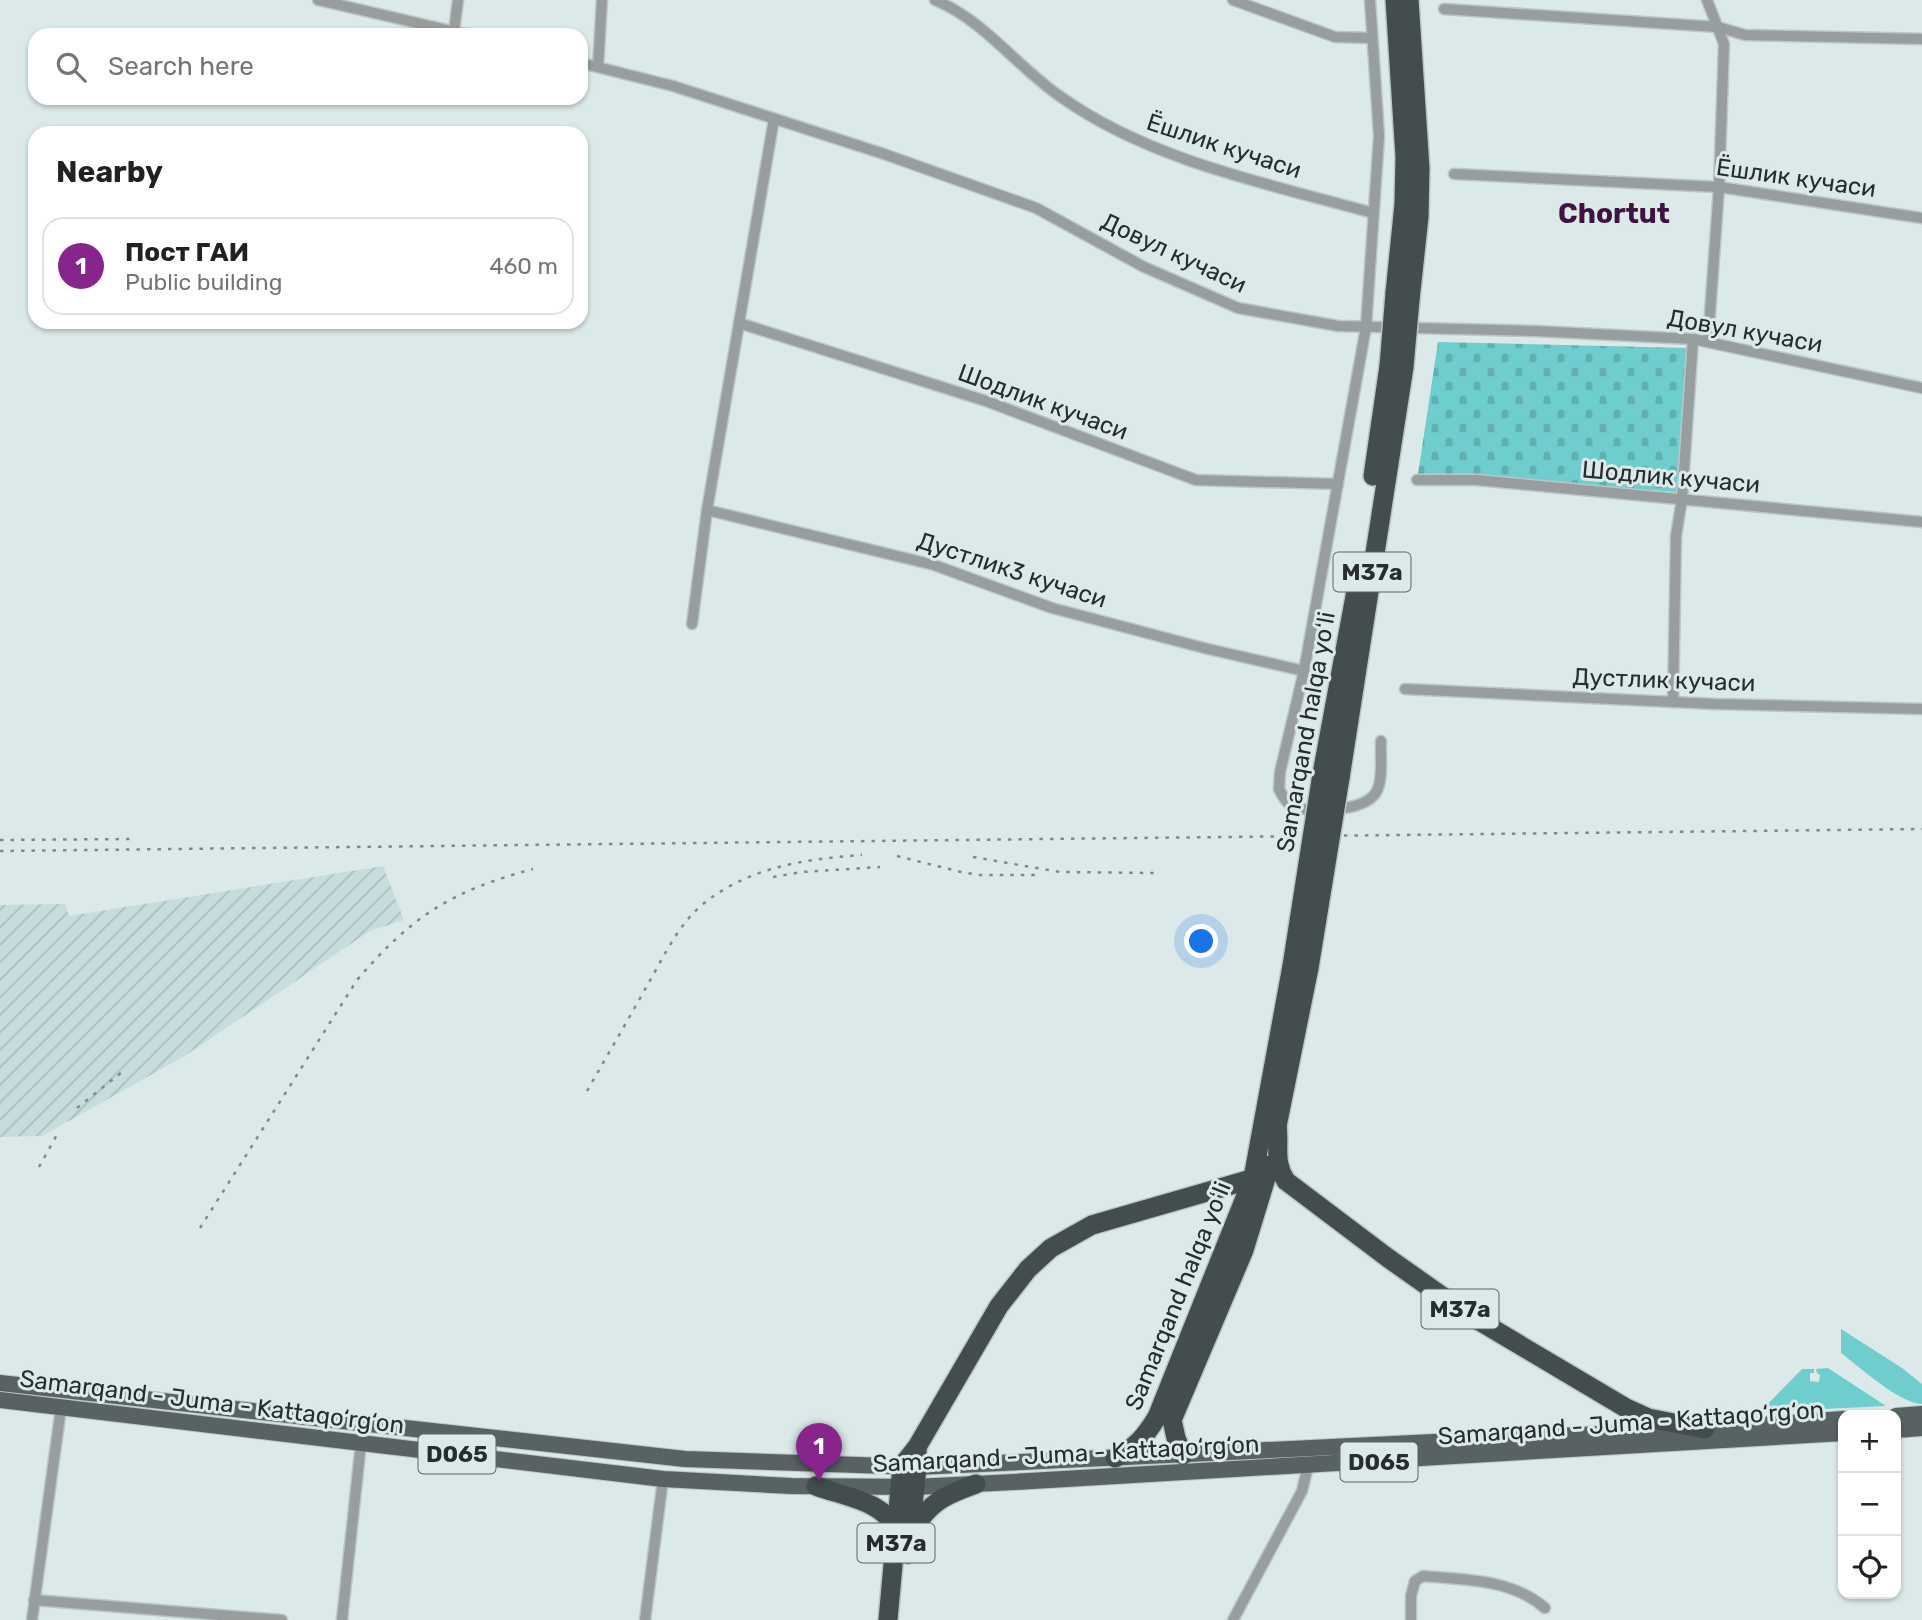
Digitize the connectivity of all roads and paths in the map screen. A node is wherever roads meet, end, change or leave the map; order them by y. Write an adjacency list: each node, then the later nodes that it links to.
1 (319, 0): 14 (street)
2 (458, 0): 15 (street)
3 (602, 0): 19 (street)
4 (935, 0): 12 (street, Ёшлик кучаси)
5 (959, 0): 12 (street)
6 (1233, 0): 16 (street)
7 (1370, 0): 16 (street)
8 (1395, 0): 25 (highway, Samarqand halqa yoʻli / M37a)
9 (1409, 0): 25 (highway, Samarqand halqa yoʻli / M37a)
10 (1707, 0): 13 (street)
11 (1444, 9): 13 (street)
12 (957, 12): 23 (street, Ёшлик кучаси)
13 (1718, 27): 17 (street); 22 (street)
14 (441, 28)
15 (454, 28)
16 (1372, 38): 23 (street)
17 (1922, 38)
18 (588, 65): 19 (street, Довул кучаси)
19 (598, 67): 20 (street, Довул кучаси)
20 (774, 119): 26 (street); 27 (street, Довул кучаси)
21 (1454, 174): 22 (street, Ёшлик кучаси)
22 (1719, 187): 24 (street, Ёшлик кучаси); 29 (street)
23 (1373, 213): 27 (street)
24 (1922, 218)
25 (1403, 297): 42 (highway, Samarqand halqa yoʻli / M37a, bridge)
26 (739, 323): 32 (street, Шодлик кучаси); 34 (street)
27 (1366, 327): 28 (street, Довул кучаси); 32 (street)
28 (1693, 339): 29 (street, Довул кучаси); 33 (street)
29 (1708, 342): 30 (street, Довул кучаси)
30 (1922, 388)
31 (1416, 480): 33 (street, Шодлик кучаси)
32 (1339, 484): 37 (street)
33 (1682, 499): 35 (street, Шодлик кучаси); 39 (street)
34 (708, 510): 36 (street); 37 (street, Дустлик3 кучаси)
35 (1922, 522)
36 (692, 624)
37 (1304, 671): 41 (street)
38 (1405, 689): 39 (street, Дустлик кучаси)
39 (1674, 702): 40 (street, Дустлик кучаси)
40 (1922, 709)
41 (1381, 741)
42 (1300, 967): 43 (highway, Samarqand halqa yoʻli / M37a); 44 (highway, Samarqand halqa yoʻli / M37a)
43 (1277, 1125): 45 (highway, Samarqand halqa yoʻli / M37a); 54 (highway, M37a)
44 (1258, 1153): 45 (highway, Samarqand halqa yoʻli / M37a); 46 (highway)
45 (1261, 1176): 46 (highway, Samarqand halqa yoʻli); 58 (highway, Samarqand halqa yoʻli / M37a); 59 (highway, Samarqand halqa yoʻli / M37a)
46 (1217, 1187): 61 (highway, Samarqand halqa yoʻli)
47 (0, 1383): 61 (main road, Samarqand - Juma - Kattaqo‘rg‘on / D065)
48 (0, 1400): 49 (main road, Samarqand - Juma - Kattaqo‘rg‘on / D065)
49 (61, 1408): 57 (main road, Samarqand - Juma - Kattaqo‘rg‘on / D065); 66 (street)
50 (1922, 1414): 51 (main road)
51 (1901, 1416)
52 (1838, 1419): 54 (main road, Samarqand - Juma - Kattaqo‘rg‘on / D065)
53 (1922, 1428): 55 (main road)
54 (1704, 1429): 58 (main road, Samarqand - Juma - Kattaqo‘rg‘on / D065)
55 (1901, 1430)
56 (1838, 1433): 60 (main road, Samarqand - Juma - Kattaqo‘rg‘on / D065)
57 (361, 1443): 62 (main road, Samarqand - Juma - Kattaqo‘rg‘on / D065); 70 (street)
58 (1183, 1455): 59 (main road, Samarqand - Juma - Kattaqo‘rg‘on / D065)
59 (1115, 1458): 61 (main road, Samarqand - Juma - Kattaqo‘rg‘on / D065)
60 (1308, 1466): 63 (main road, Samarqand - Juma - Kattaqo‘rg‘on / D065); 74 (street)
61 (909, 1477): 63 (main road, Samarqand - Juma - Kattaqo‘rg‘on / D065); 64 (main road, Samarqand - Juma - Kattaqo‘rg‘on / D065); 65 (highway, M37a)
62 (663, 1479): 64 (main road, Samarqand - Juma - Kattaqo‘rg‘on / D065); 71 (street)
63 (976, 1483): 65 (highway)
64 (816, 1486): 65 (highway)
65 (904, 1535): 72 (highway, M37a); 73 (highway, M37a)
66 (34, 1600): 68 (street); 69 (street)
67 (1545, 1608): 75 (street)
68 (32, 1620)
69 (282, 1620)
70 (342, 1620)
71 (645, 1620)
72 (888, 1620)
73 (901, 1620)
74 (1233, 1620)
75 (1410, 1620)

